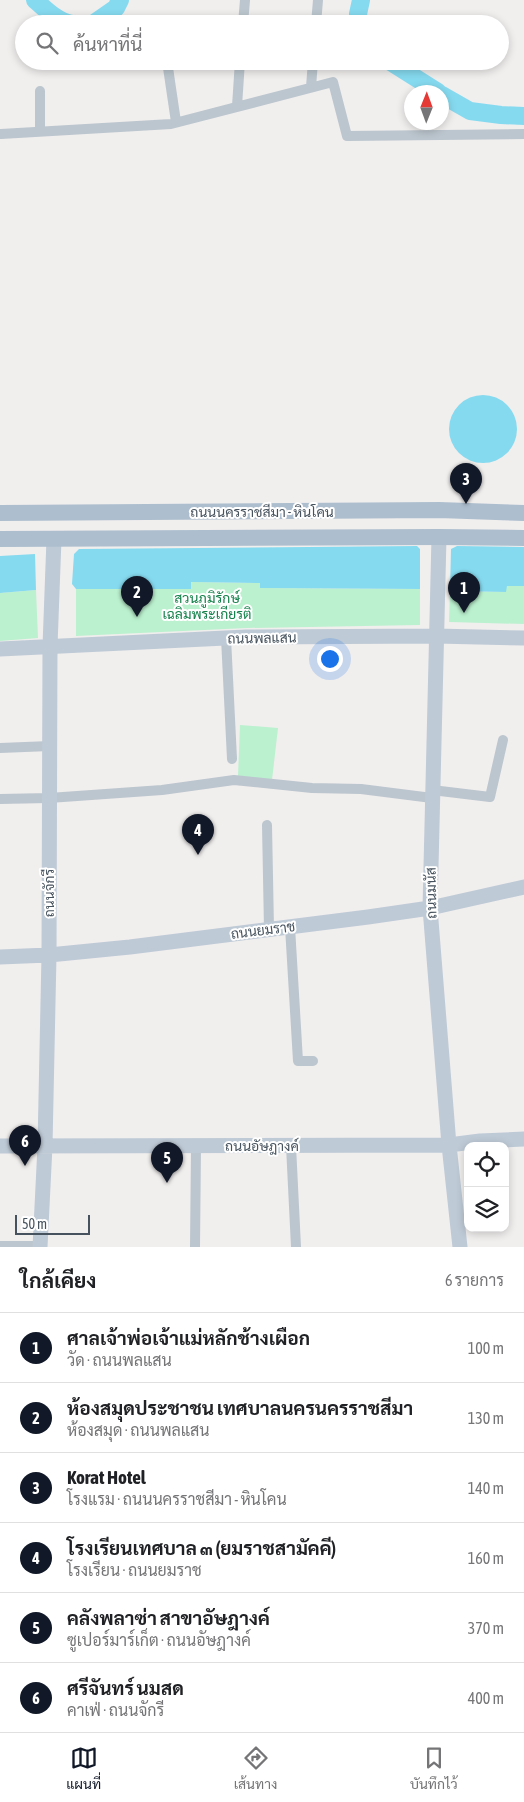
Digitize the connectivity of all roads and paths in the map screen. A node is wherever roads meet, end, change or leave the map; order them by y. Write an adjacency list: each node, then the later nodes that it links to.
1 (245, 0): 3 (street)
2 (318, 0): 4 (street)
3 (244, 15)
4 (317, 15)
5 (168, 70): 11 (street)
6 (239, 70): 10 (street)
7 (312, 70): 8 (street)
8 (311, 86): 10 (street); 14 (street)
9 (40, 91): 12 (street)
10 (236, 106): 11 (street)
11 (176, 122): 12 (street)
12 (40, 131): 13 (street)
13 (0, 134)
14 (524, 134)
15 (439, 510): 17 (main road, ถนนนครราชสีมา - หินโคน); 18 (main road, ถนนนครราชสีมา - หินโคน); 19 (main road)
16 (0, 513): 17 (main road, ถนนนครราชสีมา - หินโคน)
17 (55, 513): 22 (main road)
18 (524, 513)
19 (439, 537): 20 (main road, ถนนนครราชสีมา - หินโคน); 22 (main road, ถนนนครราชสีมา - หินโคน); 23 (street, ถนนมนัส)
20 (524, 538)
21 (0, 539): 22 (main road, ถนนนครราชสีมา - หินโคน)
22 (54, 539): 26 (street, ถนนจักรี)
23 (436, 636): 24 (street, ถนนพลแสน); 25 (street, ถนนพลแสน); 32 (street, ถนนมนัส)
24 (226, 638): 26 (street, ถนนพลแสน); 31 (street)
25 (524, 638)
26 (50, 646): 27 (street, ถนนพลแสน); 29 (street, ถนนจักรี)
27 (0, 649)
28 (503, 740): 32 (street)
29 (50, 746): 30 (street); 33 (street, ถนนจักรี)
30 (0, 748)
31 (232, 759)
32 (432, 794): 33 (street); 37 (street, ถนนมนัส)
33 (49, 798): 34 (street); 40 (street, ถนนจักรี)
34 (0, 799)
35 (267, 825): 39 (street)
36 (524, 887): 37 (street, ถนนยมราช)
37 (430, 908): 38 (street, ถนนยมราช); 44 (street, ถนนมนัส)
38 (290, 927): 39 (street, ถนนยมราช); 42 (street)
39 (269, 929): 40 (street, ถนนยมราช)
40 (50, 955): 41 (street, ถนนยมราช); 46 (street, ถนนจักรี)
41 (0, 957)
42 (313, 1061)
43 (524, 1139): 44 (street, ถนนอัษฎางค์)
44 (449, 1145): 48 (street, ถนนอัษฎางค์); 53 (street, ถนนมนัส)
45 (0, 1146): 46 (street, ถนนอัษฎางค์)
46 (45, 1146): 47 (street, ถนนอัษฎางค์); 50 (street, ถนนจักรี)
47 (196, 1146): 48 (street, ถนนอัษฎางค์); 51 (street)
48 (291, 1146): 52 (street)
49 (0, 1246): 50 (street)
50 (40, 1246)
51 (195, 1247)
52 (296, 1247)
53 (460, 1247)

